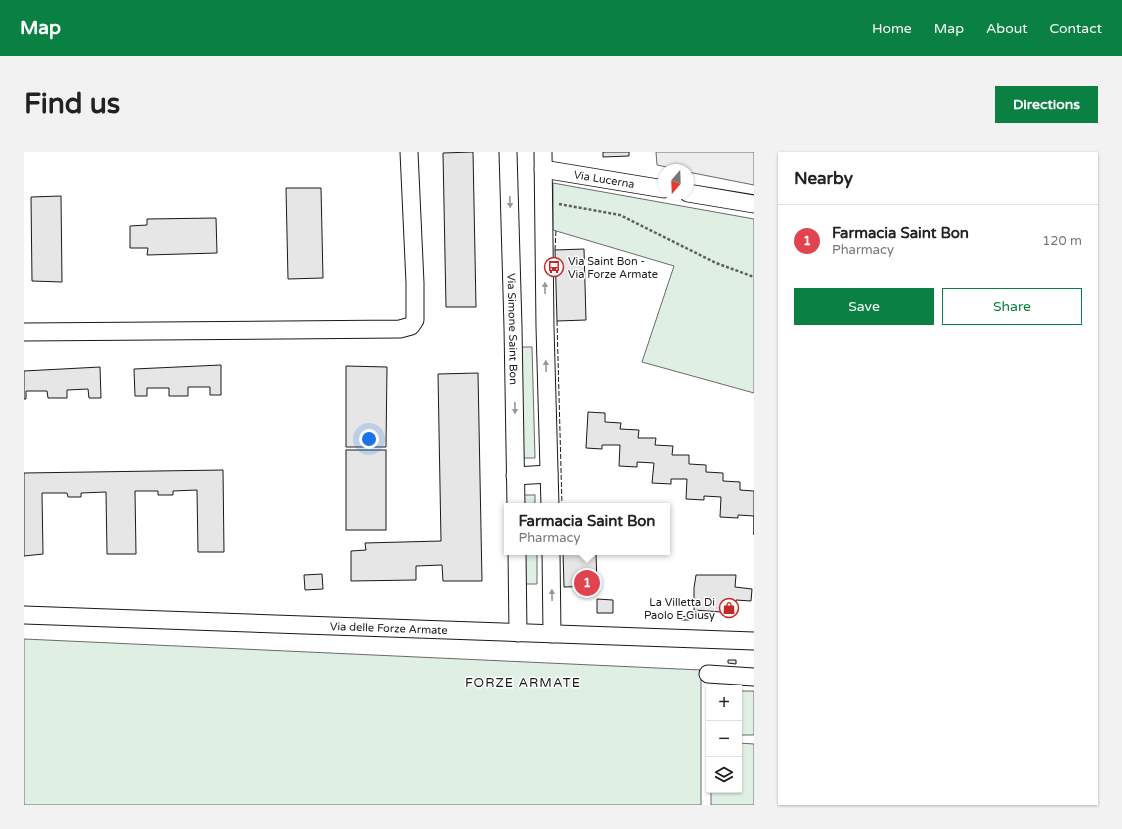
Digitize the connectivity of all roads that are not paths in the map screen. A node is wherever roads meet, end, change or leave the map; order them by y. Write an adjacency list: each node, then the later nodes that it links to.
1 (409, 152): 8 (street)
2 (508, 152): 10 (street, Via Simone Saint Bon, one-way to 10)
3 (543, 152): 4 (street)
4 (544, 169): 5 (street, Via Lucerna); 9 (street, one-way to 4)
5 (658, 188)
6 (694, 194): 7 (street)
7 (754, 204)
8 (24, 332)
9 (550, 474): 10 (street); 12 (street)
10 (516, 476): 11 (street, Via Simone Saint Bon)
11 (516, 503)
12 (550, 503)
13 (517, 555): 16 (street)
14 (551, 555): 17 (street, one-way to 14)
15 (24, 615): 16 (street, Via delle Forze Armate)
16 (518, 633): 17 (street, Via delle Forze Armate)
17 (552, 634): 18 (street, Via delle Forze Armate)
18 (754, 641)
19 (708, 674): 20 (street)
20 (754, 677)

